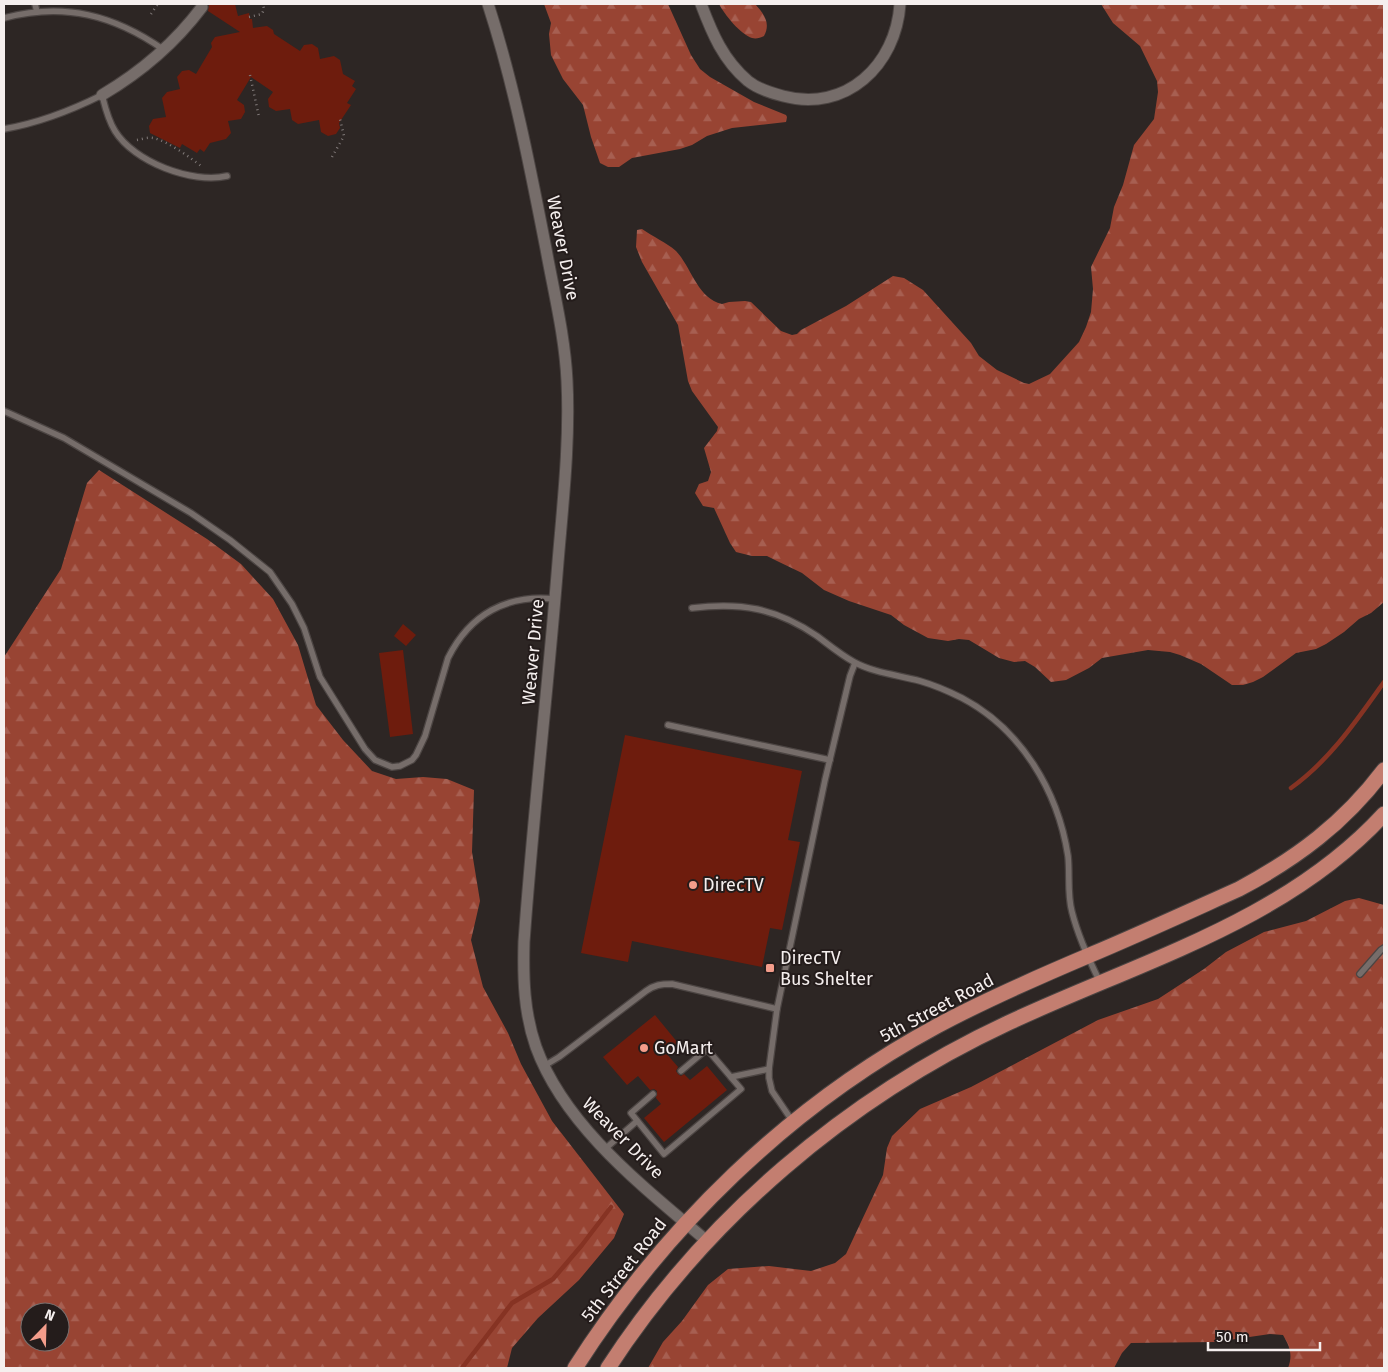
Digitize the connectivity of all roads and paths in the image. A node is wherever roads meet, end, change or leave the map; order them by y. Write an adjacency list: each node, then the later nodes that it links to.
1 (34, 4): 8 (lane)
2 (158, 4): 9 (path)
3 (263, 4): 10 (path)
4 (488, 4): 23 (street, Weaver Drive)
5 (701, 4): 6 (street)
6 (900, 4)
7 (202, 7): 12 (street)
8 (36, 12): 11 (lane); 12 (lane)
9 (151, 14)
10 (250, 17)
11 (4, 18)
12 (164, 50): 14 (street)
13 (250, 75): 15 (path)
14 (102, 95): 17 (lane); 21 (lane)
15 (259, 117)
16 (340, 119): 19 (path)
17 (4, 129)
18 (137, 140): 20 (path)
19 (332, 157)
20 (206, 170)
21 (227, 176)
22 (4, 411): 23 (lane)
23 (555, 598): 35 (street, Weaver Drive)
24 (692, 608): 25 (lane)
25 (855, 663): 27 (lane); 31 (lane)
26 (668, 725): 27 (lane)
27 (830, 760): 34 (lane)
28 (1384, 770): 31 (main road, 5th Street Road)
29 (1384, 814): 33 (main road)
30 (1384, 948): 32 (lane)
31 (1088, 956): 33 (lane); 41 (main road, 5th Street Road)
32 (1360, 974)
33 (1100, 982): 44 (main road)
34 (777, 1009): 35 (lane); 36 (lane)
35 (544, 1066): 42 (street, Weaver Drive)
36 (769, 1069): 38 (lane); 41 (lane)
37 (681, 1071): 38 (lane)
38 (731, 1077): 40 (lane)
39 (653, 1094): 40 (lane)
40 (637, 1121): 42 (lane)
41 (793, 1123): 43 (main road, 5th Street Road)
42 (605, 1150): 43 (street, Weaver Drive)
43 (685, 1223): 44 (street, Weaver Drive); 45 (main road, 5th Street Road)
44 (708, 1242): 46 (main road)
45 (575, 1368)
46 (608, 1368)

